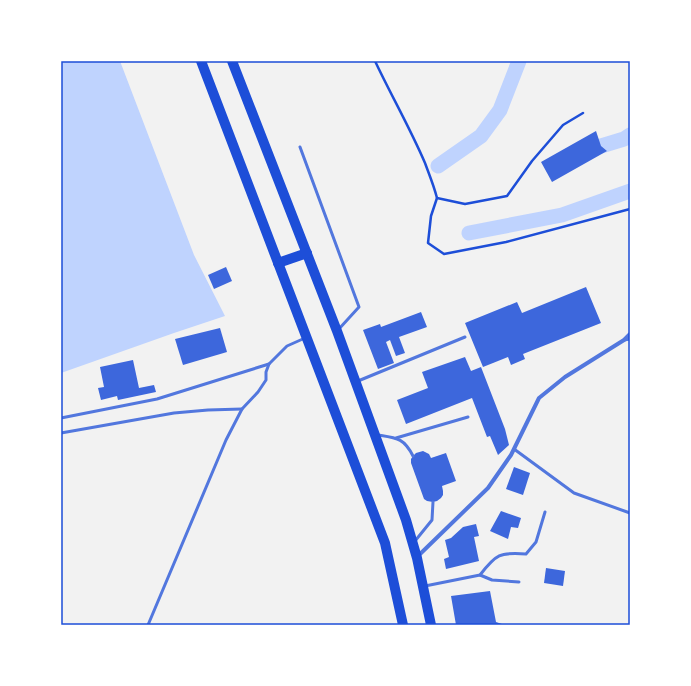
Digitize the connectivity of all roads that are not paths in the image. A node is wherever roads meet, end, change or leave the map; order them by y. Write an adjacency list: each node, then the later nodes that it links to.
1 (201, 61): 5 (main road)
2 (232, 61): 4 (main road)
3 (300, 147): 6 (lane)
4 (307, 253): 5 (main road); 6 (main road)
5 (278, 263): 8 (main road)
6 (337, 331): 13 (main road)
7 (630, 334): 11 (street)
8 (306, 337): 12 (lane); 31 (main road)
9 (466, 337): 13 (lane)
10 (630, 339): 11 (lane)
11 (624, 340): 20 (street)
12 (269, 364): 14 (lane); 16 (lane)
13 (356, 381): 18 (main road)
14 (242, 409): 17 (lane); 30 (lane)
15 (468, 417): 19 (lane)
16 (61, 418)
17 (61, 434)
18 (376, 435): 19 (lane); 25 (main road)
19 (396, 438): 21 (lane)
20 (514, 449): 24 (lane); 26 (street)
21 (413, 456)
22 (433, 502): 25 (lane)
23 (545, 512): 27 (lane)
24 (630, 513)
25 (413, 544): 26 (main road)
26 (417, 558): 29 (main road)
27 (480, 575): 28 (lane); 29 (lane)
28 (519, 582)
29 (423, 587): 32 (main road)
30 (148, 625)
31 (403, 625)
32 (431, 625)

